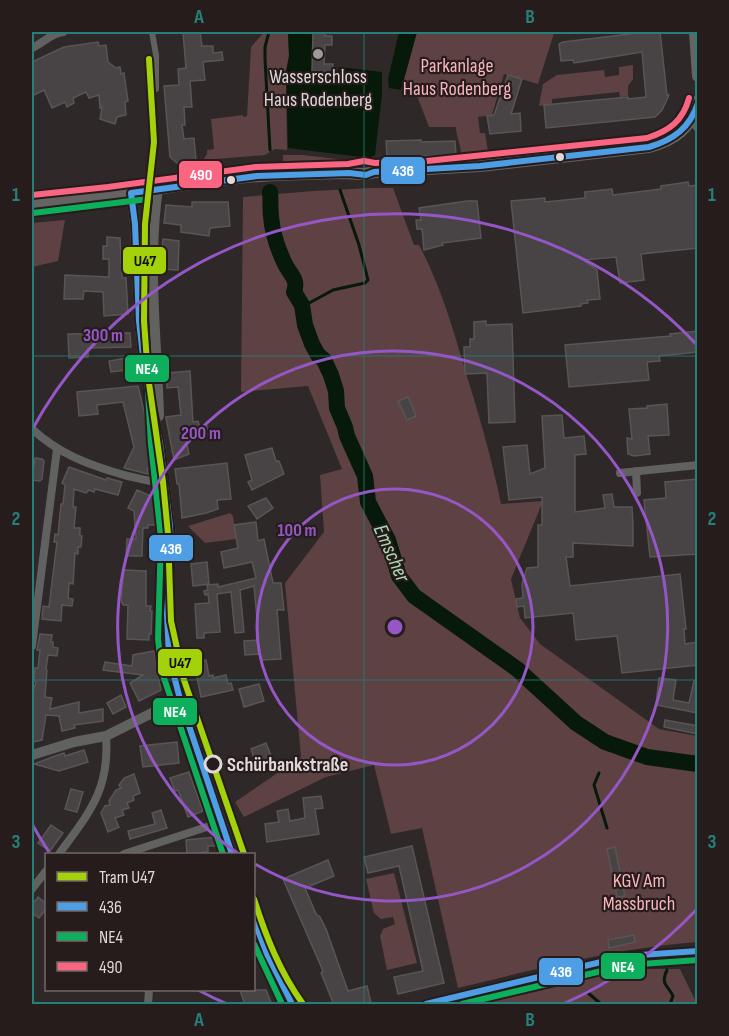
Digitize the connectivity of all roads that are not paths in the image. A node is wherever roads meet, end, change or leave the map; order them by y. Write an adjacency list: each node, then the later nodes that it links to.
1 (57, 32): 4 (street)
2 (152, 32): 6 (street)
3 (695, 32): 5 (main road)
4 (32, 48)
5 (698, 76)
6 (156, 89)
7 (698, 101): 8 (main road)
8 (694, 124): 9 (main road)
9 (158, 189): 10 (main road); 13 (street)
10 (131, 193): 11 (main road); 13 (street)
11 (32, 204)
12 (32, 429): 14 (street)
13 (160, 443): 18 (street)
14 (57, 449): 18 (street); 20 (street)
15 (698, 465): 16 (street)
16 (636, 471): 17 (street); 19 (street)
17 (620, 473)
18 (165, 482): 21 (street)
19 (638, 493)
20 (32, 646)
21 (180, 699): 22 (street); 24 (street)
22 (106, 736): 23 (street); 25 (street)
23 (32, 755)
24 (222, 822): 26 (street); 27 (street)
25 (60, 853)
26 (130, 853)
27 (231, 853)
28 (45, 872): 29 (street)
29 (32, 889)
30 (255, 923): 32 (street)
31 (698, 951): 33 (street)
32 (292, 1005)
33 (426, 1005)

